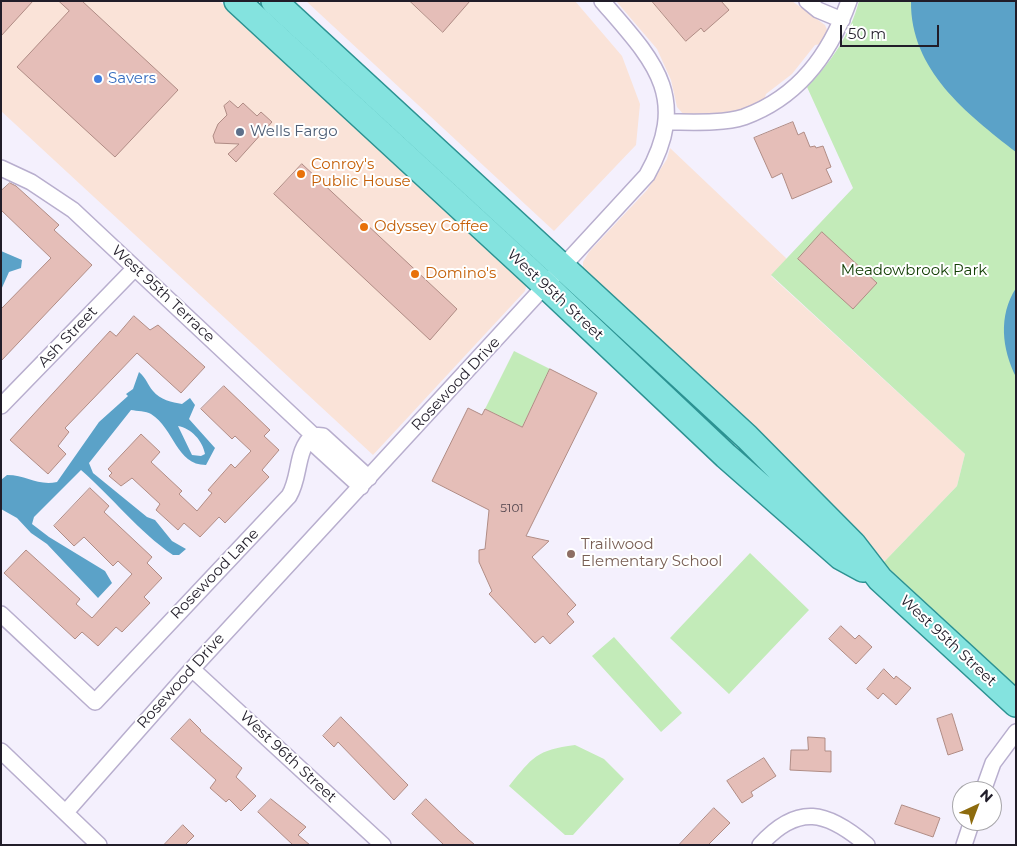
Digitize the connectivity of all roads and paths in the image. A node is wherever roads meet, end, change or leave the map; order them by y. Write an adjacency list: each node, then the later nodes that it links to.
1 (237, 1): 11 (main road, West 95th Street)
2 (274, 1): 10 (main road, West 95th Street)
3 (602, 1): 7 (street, Rosewood Drive)
4 (807, 1): 6 (street)
5 (849, 1): 6 (street)
6 (842, 20): 7 (street)
7 (667, 122): 10 (street, Rosewood Drive)
8 (1, 168): 9 (street, West 95th Terrace)
9 (135, 268): 12 (street, Ash Street); 13 (street, West 95th Terrace)
10 (563, 268): 11 (street, Rosewood Drive); 15 (main road, West 95th Street)
11 (546, 286): 14 (street, Rosewood Drive); 15 (main road, West 95th Street)
12 (1, 406)
13 (313, 435): 14 (street, West 95th Terrace); 16 (street, Rosewood Lane)
14 (365, 482): 17 (street, Rosewood Drive)
15 (880, 579): 18 (main road, West 95th Street)
16 (1, 614)
17 (192, 669): 22 (street, Rosewood Drive); 25 (street, West 96th Street)
18 (1016, 704)
19 (1016, 732): 21 (street)
20 (1, 751): 22 (street)
21 (987, 781)
22 (66, 812): 24 (street)
23 (969, 831): 28 (street)
24 (99, 845)
25 (383, 845)
26 (760, 845): 27 (street)
27 (867, 845)
28 (964, 845)

